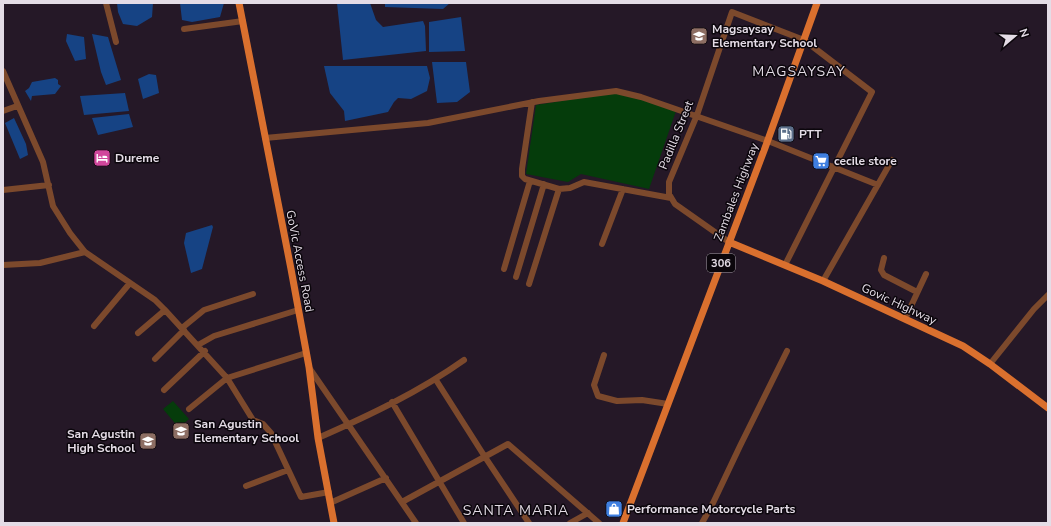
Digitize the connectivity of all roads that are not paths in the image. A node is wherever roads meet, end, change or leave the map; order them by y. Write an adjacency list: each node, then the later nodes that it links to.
1 (106, 3): 7 (street)
2 (239, 3): 4 (main road, GoVic Access Road)
3 (817, 3): 6 (main road, Zambales Highway / 306)
4 (243, 21): 5 (street); 13 (main road, GoVic Access Road)
5 (184, 29)
6 (804, 40): 12 (street, Padilla Street); 14 (main road, Zambales Highway / 306); 16 (street)
7 (116, 42)
8 (3, 71): 10 (street)
9 (532, 102): 12 (street); 13 (street); 17 (street)
10 (18, 106): 11 (street); 19 (street)
11 (3, 110)
12 (697, 115): 14 (street); 24 (street, Padilla Street)
13 (265, 138): 41 (main road, GoVic Access Road)
14 (768, 141): 16 (street); 25 (main road, Zambales Highway / 306)
15 (892, 160): 20 (street)
16 (834, 167): 20 (street); 30 (street)
17 (530, 181): 18 (street); 31 (street)
18 (544, 184): 21 (street); 33 (street)
19 (48, 185): 23 (street); 27 (street)
20 (878, 185): 34 (street)
21 (559, 189): 22 (street); 36 (street)
22 (623, 189): 24 (street); 26 (street)
23 (3, 190)
24 (671, 198): 25 (street)
25 (729, 242): 30 (main road, Govic Highway); 59 (main road, Zambales Highway / 306)
26 (602, 244)
27 (85, 252): 29 (street); 35 (street)
28 (884, 258): 37 (street)
29 (3, 265)
30 (785, 265): 34 (main road, Govic Highway)
31 (504, 269)
32 (926, 274): 37 (street)
33 (516, 277)
34 (824, 281): 42 (main road, Govic Highway)
35 (130, 283): 40 (street); 43 (street)
36 (529, 284)
37 (917, 292): 42 (street)
38 (253, 294): 44 (street)
39 (1048, 295): 53 (street)
40 (165, 310): 44 (street); 45 (street)
41 (298, 310): 46 (street); 49 (main road, GoVic Access Road)
42 (905, 319): 53 (main road, Govic Highway)
43 (94, 326)
44 (183, 329): 46 (street); 51 (street)
45 (138, 334)
46 (198, 345): 48 (street)
47 (787, 351): 80 (street)
48 (205, 352): 55 (street); 57 (street)
49 (306, 353): 54 (main road, GoVic Access Road); 55 (street)
50 (604, 355): 59 (street)
51 (155, 358)
52 (464, 360): 56 (street)
53 (990, 364): 60 (main road, Govic Highway)
54 (309, 367): 62 (street); 63 (main road, GoVic Access Road)
55 (227, 378): 61 (street); 65 (street)
56 (436, 380): 58 (street); 64 (street)
57 (164, 390)
58 (392, 402): 62 (street); 67 (street)
59 (668, 404): 79 (main road, Zambales Highway / 306)
60 (1048, 408)
61 (189, 409)
62 (348, 425): 63 (street); 66 (street)
63 (318, 438): 69 (main road, GoVic Access Road)
64 (485, 457): 67 (street); 72 (street); 76 (street)
65 (288, 470): 68 (street); 69 (street)
66 (386, 478): 70 (street); 71 (street)
67 (440, 481): 70 (street); 75 (street)
68 (246, 486)
69 (329, 492): 71 (main road, GoVic Access Road)
70 (402, 502): 74 (street)
71 (330, 503): 73 (main road, GoVic Access Road)
72 (588, 513): 77 (street); 78 (street)
73 (334, 523)
74 (416, 523)
75 (464, 523)
76 (529, 523)
77 (570, 523)
78 (600, 523)
79 (623, 523)
80 (702, 523)

